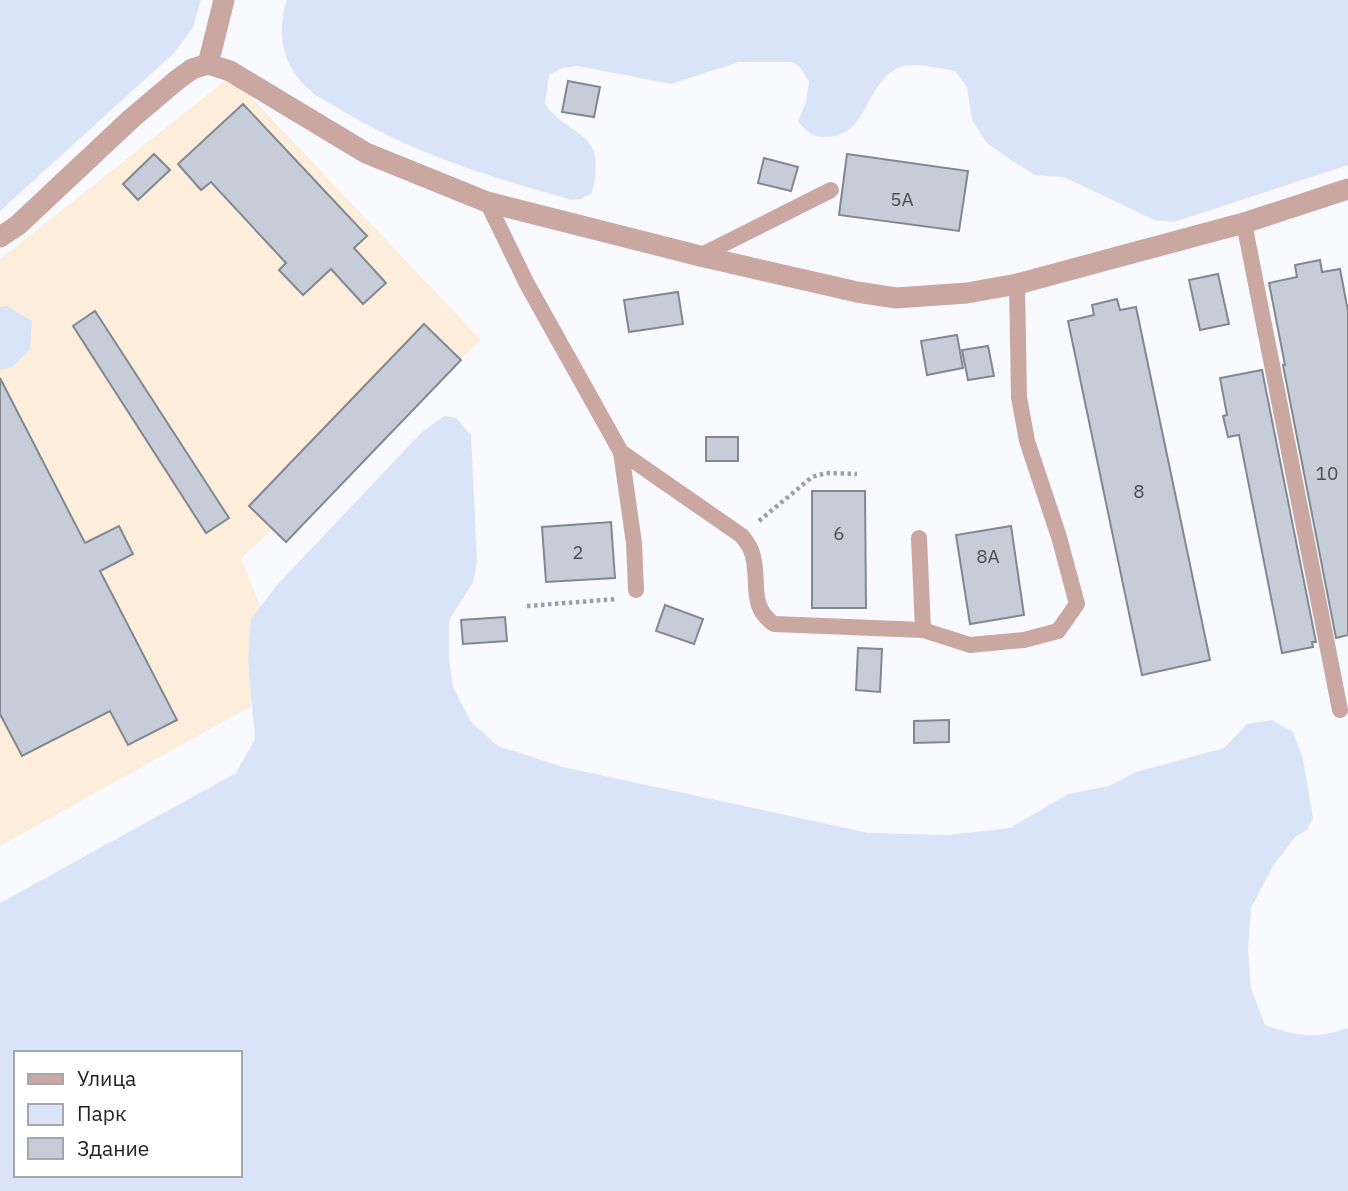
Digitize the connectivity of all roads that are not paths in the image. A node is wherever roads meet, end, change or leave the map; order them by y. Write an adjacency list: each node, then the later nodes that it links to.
1 (225, 0): 2 (street)
2 (208, 64): 5 (street); 7 (street)
3 (1348, 189): 6 (street)
4 (831, 190): 8 (lane)
5 (488, 202): 8 (street); 10 (lane)
6 (1244, 223): 9 (street); 14 (lane)
7 (0, 237)
8 (700, 256): 9 (street)
9 (1017, 284): 13 (lane)
10 (621, 452): 12 (lane); 13 (lane)
11 (919, 538): 13 (lane)
12 (636, 590)
13 (923, 630)
14 (1340, 710)

